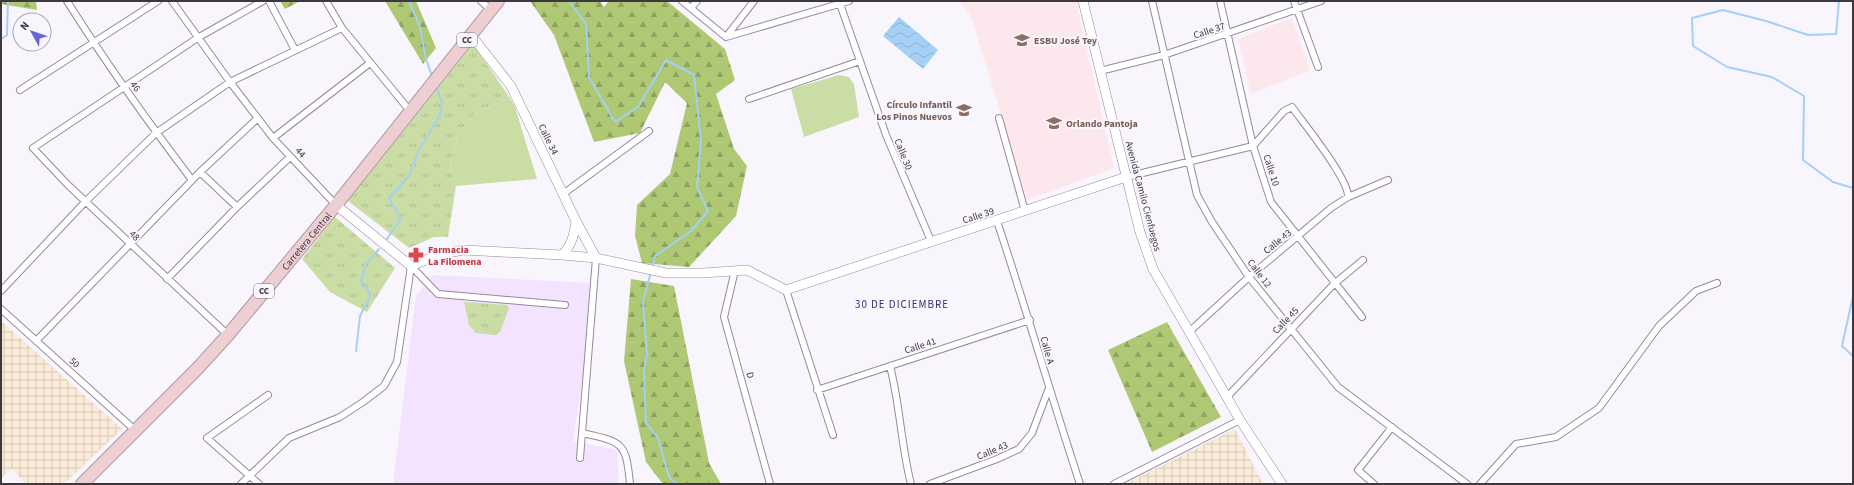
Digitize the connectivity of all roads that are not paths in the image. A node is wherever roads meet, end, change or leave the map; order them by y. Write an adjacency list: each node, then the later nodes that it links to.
1 (67, 1): 26 (street, 46)
2 (158, 1): 26 (street)
3 (172, 1): 24 (street, 44)
4 (263, 1): 24 (street)
5 (269, 1): 27 (street)
6 (326, 1): 21 (street)
7 (481, 1): 18 (street)
8 (682, 1): 19 (street)
9 (697, 1): 19 (street)
10 (754, 1): 25 (street)
11 (849, 1): 17 (street)
12 (1083, 1): 32 (street, Avenida Camilo Cienfuegos)
13 (1152, 1): 28 (street, Calle 12)
14 (1220, 1): 23 (street, Calle 10)
15 (1294, 1): 20 (street)
16 (1321, 1): 20 (street, Calle 37)
17 (840, 4): 25 (street); 29 (street, Calle 30)
18 (495, 6): 22 (highway, Carretera Central / CC)
19 (691, 8): 25 (street)
20 (1297, 10): 23 (street, Calle 37); 31 (street)
21 (342, 28): 27 (street); 30 (street)
22 (471, 35): 37 (highway, Carretera Central / CC); 50 (street, Calle 34)
23 (1227, 35): 28 (street, Calle 37); 43 (street, Calle 10)
24 (199, 37): 33 (street, 44); 34 (street)
25 (726, 37)
26 (94, 44): 34 (street, 46); 35 (street)
27 (295, 50): 33 (street)
28 (1164, 55): 32 (street, Calle 37); 45 (street, Calle 12)
29 (860, 61): 36 (street); 59 (street, Calle 30)
30 (370, 63): 37 (street); 42 (street)
31 (1318, 67)
32 (1100, 70): 47 (street, Avenida Camilo Cienfuegos)
33 (230, 82): 38 (street, 44); 41 (street)
34 (123, 86): 41 (street, 46); 52 (street, 48)
35 (20, 90)
36 (749, 99)
37 (410, 111): 53 (highway, Carretera Central / CC)
38 (258, 118): 42 (street, 44); 46 (street)
39 (999, 118): 55 (street)
40 (649, 131): 50 (street)
41 (156, 133): 48 (street, 46); 52 (street)
42 (273, 138): 44 (street, 44)
43 (1253, 146): 45 (street, Calle 39); 51 (street); 58 (street, Calle 10)
44 (290, 157): 53 (street, 44); 54 (street)
45 (1189, 163): 47 (street, Calle 39); 66 (street, Calle 12)
46 (200, 172): 48 (street); 54 (street)
47 (1126, 177): 55 (street, Calle 39); 77 (street, Avenida Camilo Cienfuegos)
48 (192, 180): 60 (street)
49 (1388, 180): 51 (street, Calle 43)
50 (563, 194): 56 (street, Calle 34)
51 (1348, 197): 58 (street, Calle 43)
52 (86, 201): 60 (street, 48); 71 (street)
53 (336, 205): 64 (street, 44); 78 (highway, Carretera Central / CC)
54 (238, 207): 67 (street)
55 (1025, 211): 57 (street, Calle 39)
56 (576, 221): 61 (street); 62 (street, Calle 34)
57 (997, 221): 59 (street, Calle 39); 75 (street, Calle A)
58 (1298, 237): 66 (street, Calle 43); 69 (street, Calle 10)
59 (931, 241): 70 (street, Calle 39)
60 (130, 244): 67 (street, 48); 79 (street)
61 (562, 255): 62 (street); 64 (street)
62 (596, 258): 65 (street); 88 (street)
63 (1362, 260): 69 (street, Calle 45)
64 (411, 266): 72 (street, 44); 91 (street)
65 (735, 270): 70 (street); 97 (street, D)
66 (1249, 277): 76 (street, Calle 12); 77 (street, Calle 43)
67 (167, 279): 78 (street, 48)
68 (1717, 283): 104 (street)
69 (1334, 284): 74 (street, Calle 10); 76 (street, Calle 45)
70 (786, 290): 82 (street)
71 (1, 291)
72 (565, 305)
73 (1, 309): 79 (street, 50)
74 (1362, 317)
75 (1030, 320): 80 (street, Calle 41); 81 (street, Calle A)
76 (1291, 328): 84 (street, Calle 45); 86 (street, Calle 12)
77 (1189, 332): 84 (street, Avenida Camilo Cienfuegos)
78 (228, 335): 87 (highway, Carretera Central / CC)
79 (36, 341): 87 (street, 50)
80 (890, 366): 82 (street, Calle 41); 98 (street)
81 (1049, 388): 92 (street, Calle 43); 99 (street, Calle A)
82 (817, 390): 89 (street)
83 (268, 395): 91 (street)
84 (1227, 397): 85 (street, Avenida Camilo Cienfuegos)
85 (1240, 420): 100 (street); 101 (street, Avenida Camilo Cienfuegos)
86 (1392, 427): 102 (street); 103 (street, Calle 12)
87 (136, 431): 93 (highway, Carretera Central / CC)
88 (582, 433): 90 (street); 96 (street)
89 (833, 435)
90 (580, 458)
91 (250, 476): 94 (street); 95 (street)
92 (935, 483)
93 (82, 484)
94 (241, 484)
95 (259, 484)
96 (630, 484)
97 (770, 484)
98 (911, 484)
99 (1080, 484)
100 (1114, 484)
101 (1282, 484)
102 (1374, 484)
103 (1467, 484)
104 (1480, 484)

